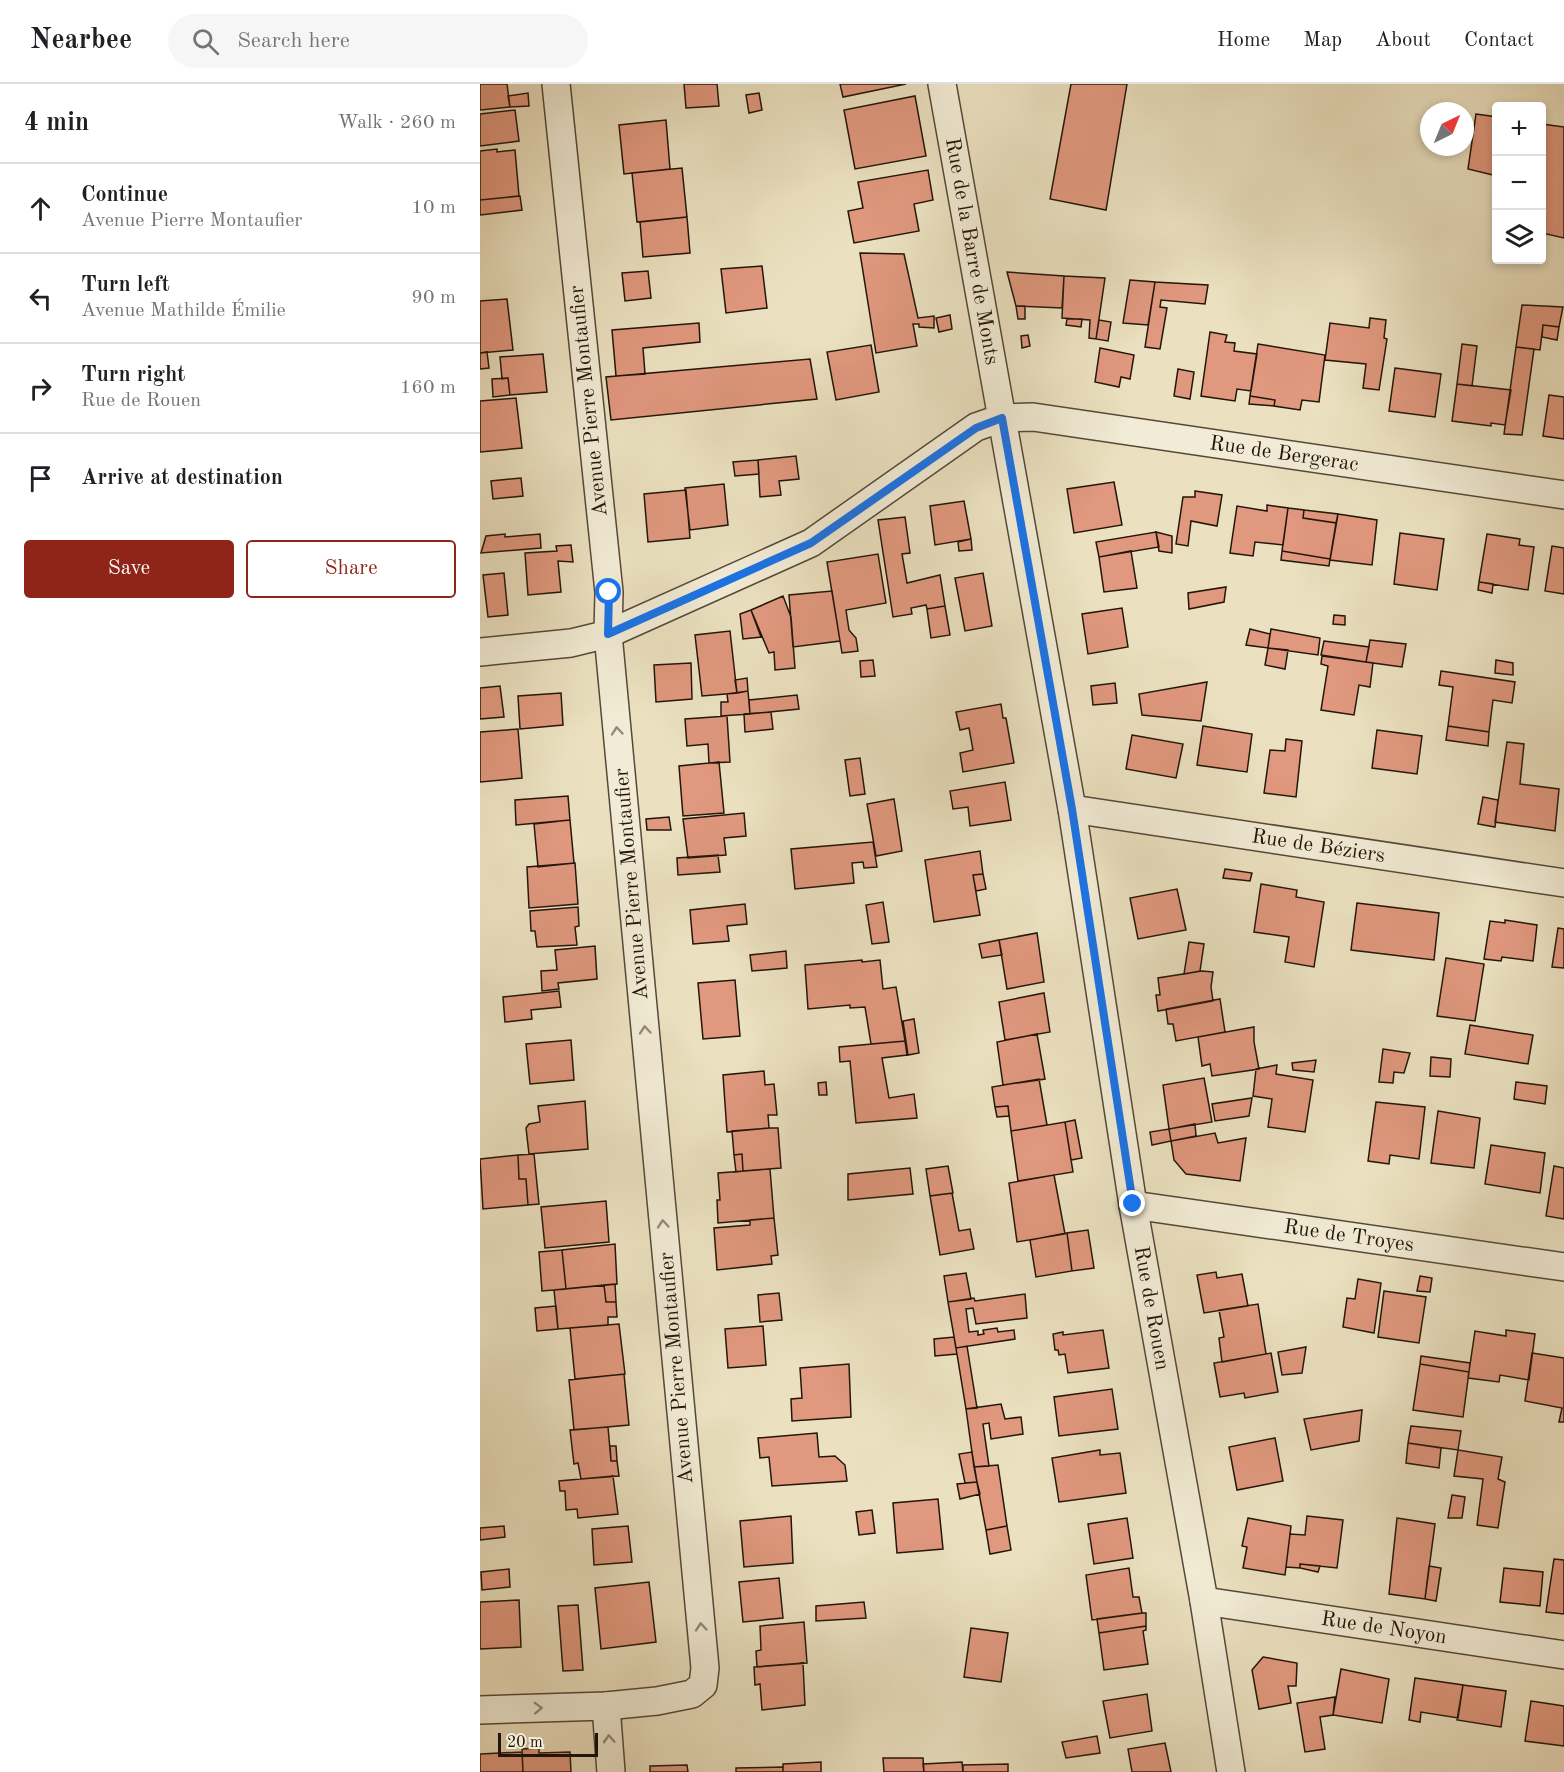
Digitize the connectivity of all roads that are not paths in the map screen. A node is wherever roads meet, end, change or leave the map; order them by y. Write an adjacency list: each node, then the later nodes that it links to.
1 (556, 84): 5 (street, Avenue Pierre Montaufier)
2 (942, 84): 3 (street, Rue de la Barre de Monts)
3 (1002, 418): 4 (street, Rue de Bergerac); 5 (street); 7 (street, Rue de Rouen)
4 (1564, 495)
5 (608, 634): 6 (street); 13 (street, Avenue Pierre Montaufier, one-way to 5)
6 (480, 652)
7 (1072, 809): 8 (street, Rue de Béziers); 9 (street, Rue de Rouen)
8 (1564, 883)
9 (1133, 1204): 10 (street, Rue de Troyes); 11 (street, Rue de Rouen)
10 (1564, 1267)
11 (1204, 1600): 12 (street, Rue de Noyon); 16 (street, Rue de Rouen)
12 (1564, 1655)
13 (606, 1706): 14 (street, one-way to 13); 15 (street, one-way to 13)
14 (480, 1710)
15 (611, 1772)
16 (1231, 1772)

